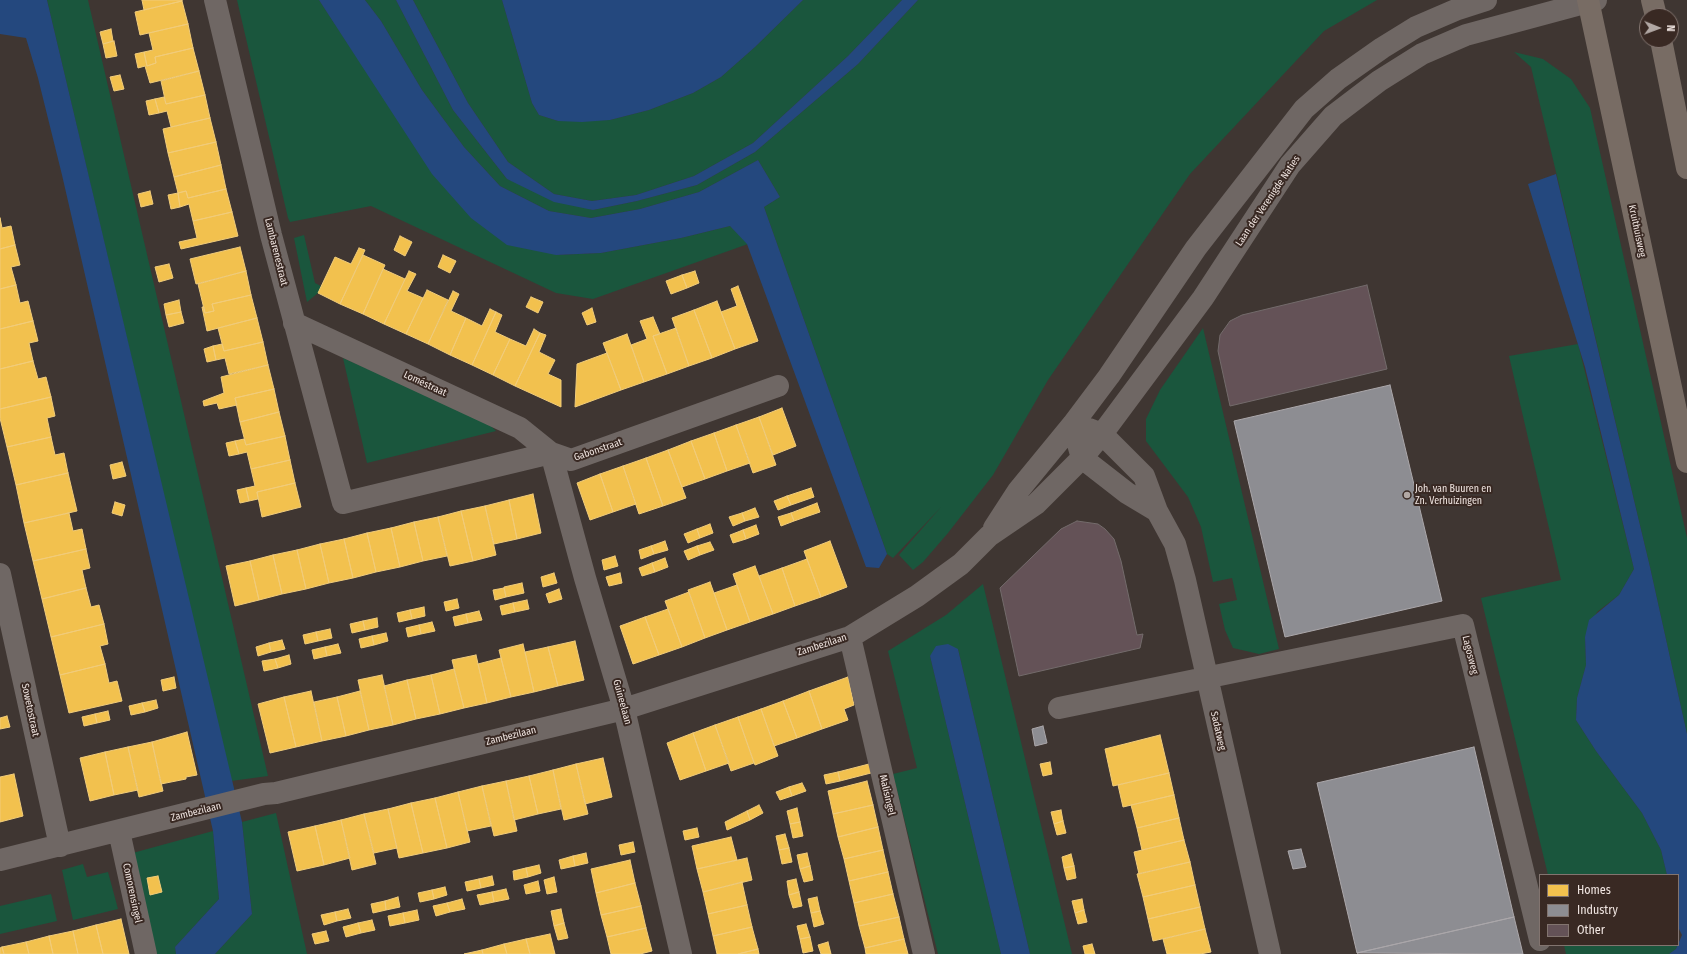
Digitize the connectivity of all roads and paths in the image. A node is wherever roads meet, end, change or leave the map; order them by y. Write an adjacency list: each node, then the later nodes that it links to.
1 (214, 0): 6 (street, Lambarenestraat)
2 (1486, 0): 8 (street)
3 (1591, 1): 9 (street, Laan der Verenigde Naties); 12 (main road, Kruithuisweg)
4 (1663, 48): 5 (main road)
5 (1687, 168)
6 (294, 323): 10 (street, Loméstraat); 10 (street, Lambarenestraat)
7 (778, 386): 10 (street, Gabonstraat)
8 (1073, 424): 9 (street, Sadatweg); 11 (street); 14 (street, Zambezilaan)
9 (1102, 434): 11 (street, Laan der Verenigde Naties); 13 (street, Sadatweg)
10 (551, 453): 19 (street, Guineelaan)
11 (1082, 458): 13 (street); 14 (street, Zambezilaan)
12 (1687, 462)
13 (1158, 511): 17 (street, Sadatweg)
14 (989, 536): 16 (street, Zambezilaan)
15 (1, 584): 21 (street, Sowetostraat)
16 (850, 637): 19 (street, Zambezilaan); 26 (street, Malisingel)
17 (1206, 679): 18 (street); 23 (street, Lagosweg); 27 (street, Sadatweg)
18 (1060, 708)
19 (624, 709): 20 (street, Zambezilaan); 25 (street, Guineelaan)
20 (119, 831): 21 (street, Zambezilaan); 24 (street, Comorensingel)
21 (60, 846): 22 (street, Zambezilaan)
22 (0, 860)
23 (1539, 936)
24 (146, 954)
25 (681, 954)
26 (924, 954)
27 (1270, 954)

